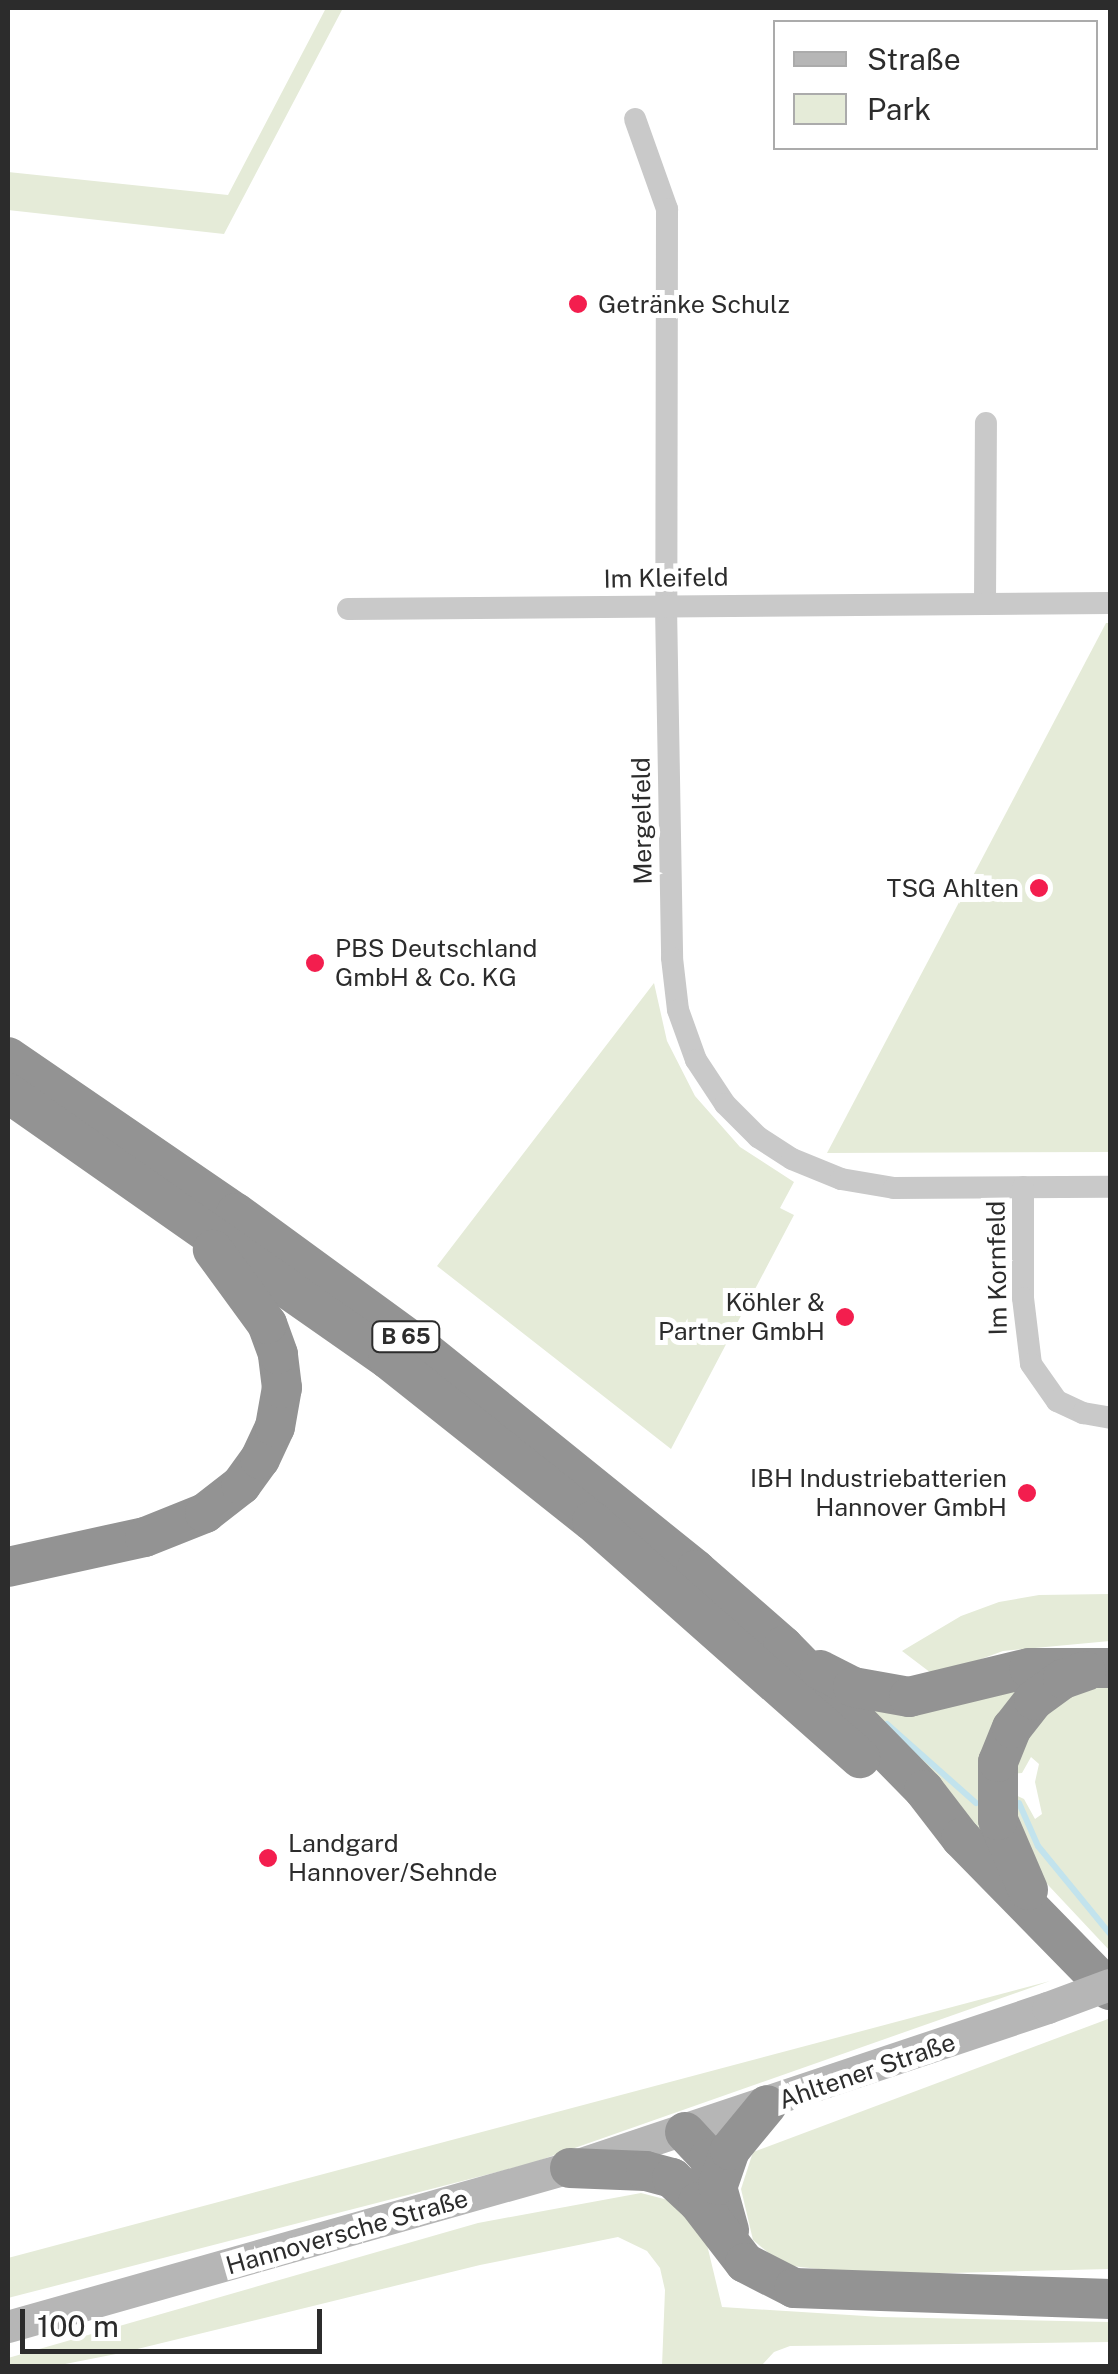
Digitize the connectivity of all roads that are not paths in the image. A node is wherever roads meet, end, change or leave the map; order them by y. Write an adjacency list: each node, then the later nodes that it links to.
1 (636, 119): 5 (street, Mergelfeld)
2 (986, 423): 3 (street)
3 (985, 602): 4 (street, Im Kleifeld); 5 (street, Im Kleifeld)
4 (1110, 602)
5 (666, 606): 6 (street, Im Kleifeld); 9 (street, Mergelfeld)
6 (348, 609)
7 (8, 1057): 14 (highway, B 65)
8 (8, 1093): 11 (highway, B 65)
9 (1023, 1187): 10 (street, Mergelfeld); 12 (street, Im Kornfeld)
10 (1110, 1187)
11 (182, 1213): 13 (highway); 16 (highway, B 65)
12 (1110, 1418)
13 (8, 1567)
14 (783, 1646): 15 (highway); 16 (highway, B 65)
15 (1104, 1668): 17 (highway)
16 (961, 1838): 17 (highway, B 65)
17 (1043, 1920): 18 (highway, B 65)
18 (1110, 1987): 19 (street, Ahltener Straße, bridge)
19 (767, 2105): 20 (street, Ahltener Straße); 22 (highway)
20 (685, 2132): 21 (street, Hannoversche Straße); 22 (highway)
21 (570, 2168): 22 (highway); 24 (street, Hannoversche Straße)
22 (708, 2194): 23 (highway)
23 (1100, 2296)
24 (8, 2326)

